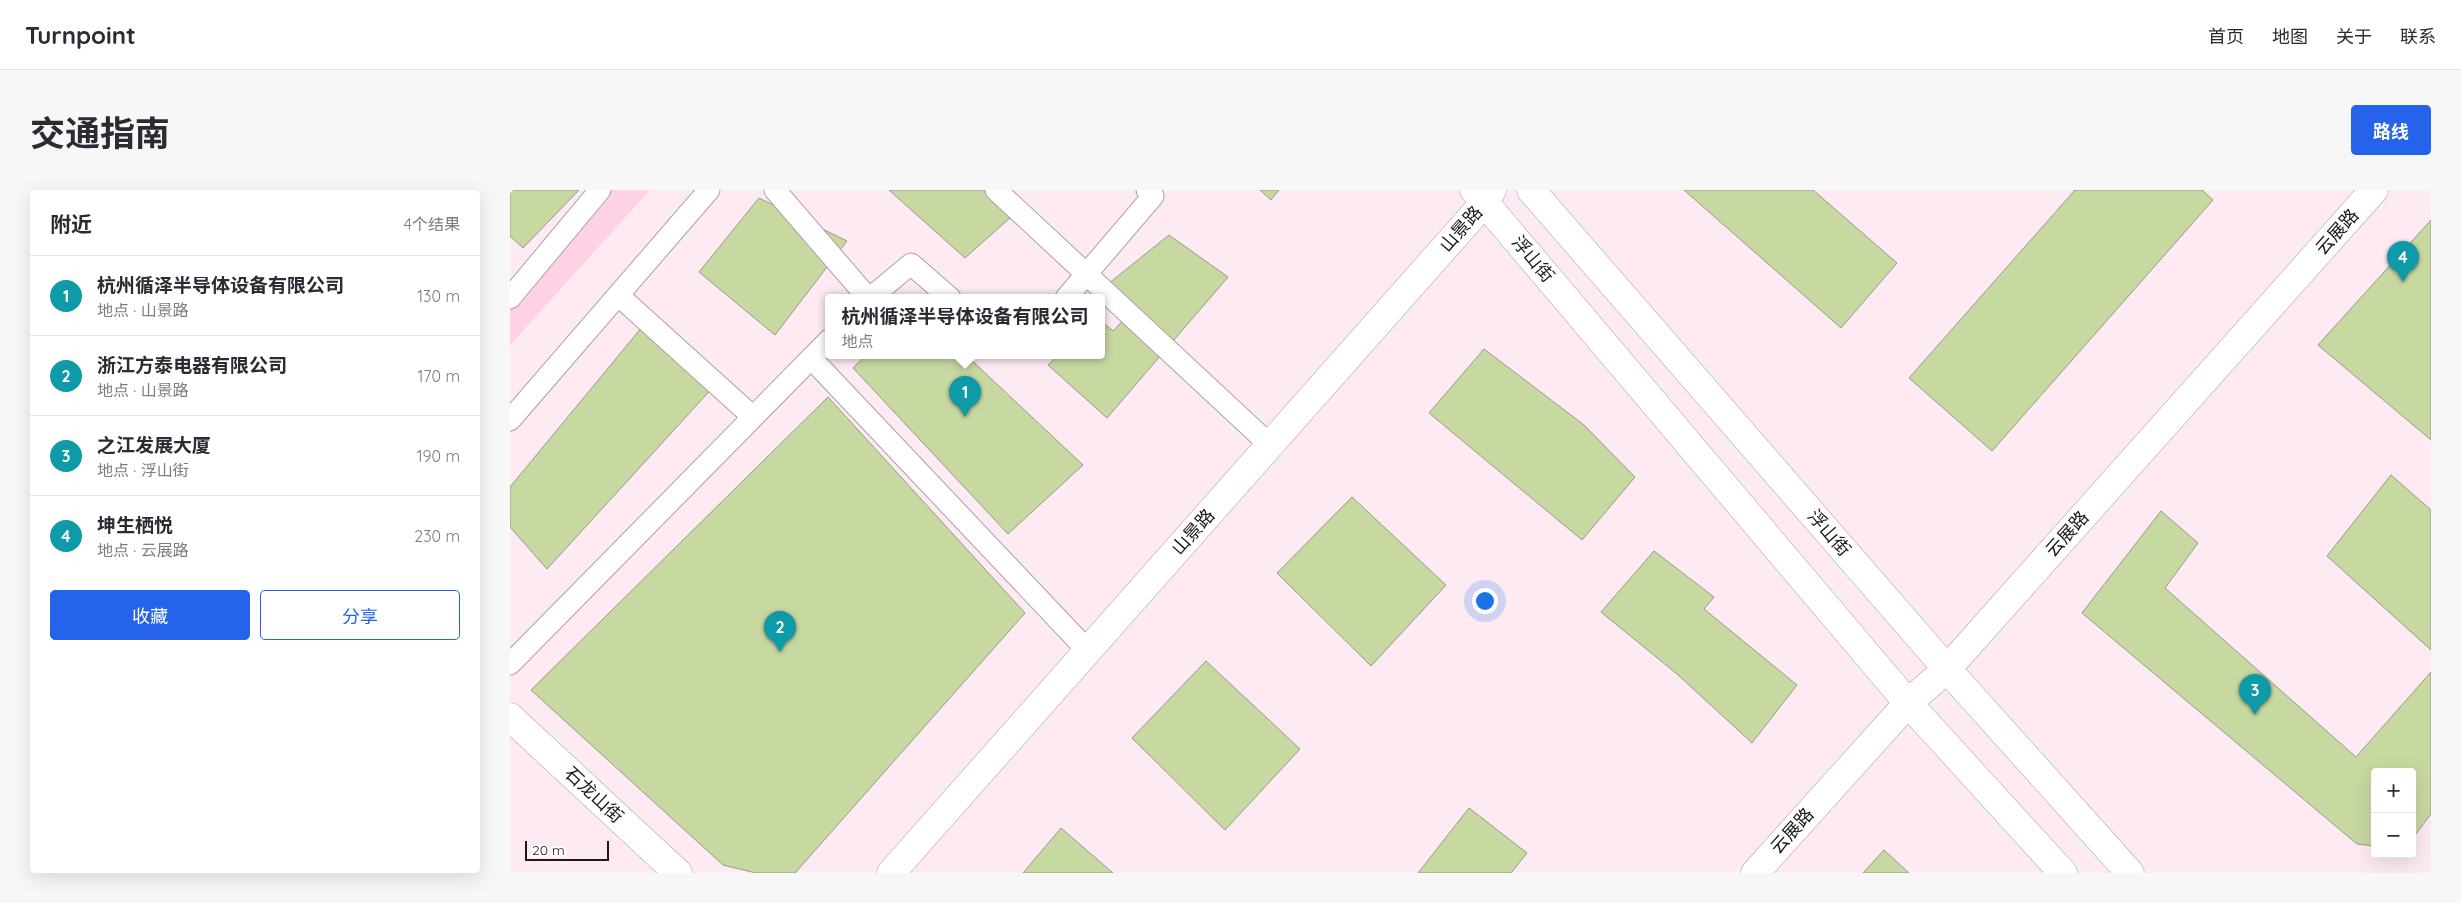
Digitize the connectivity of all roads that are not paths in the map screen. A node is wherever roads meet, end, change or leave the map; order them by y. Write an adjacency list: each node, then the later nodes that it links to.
1 (600, 190): 10 (street)
2 (709, 190): 15 (street)
3 (775, 190): 11 (street)
4 (996, 190): 9 (street)
5 (1147, 190): 9 (street)
6 (1531, 190): 23 (street, 浮山街)
7 (2374, 190): 23 (street, 云展路)
8 (1484, 194): 20 (street, 山景路); 24 (street, 浮山街)
9 (1087, 275): 14 (street); 20 (street)
10 (514, 284)
11 (866, 294)
12 (874, 294): 13 (street)
13 (945, 294)
14 (1070, 294)
15 (618, 295): 18 (street); 19 (street)
16 (825, 344): 17 (street)
17 (811, 358): 18 (street); 21 (street)
18 (753, 417): 22 (street)
19 (510, 420)
20 (1270, 445): 21 (street, 山景路)
21 (1088, 651): 27 (street, 山景路)
22 (510, 664)
23 (1947, 669): 24 (street, 云展路); 30 (street, 浮山街)
24 (1908, 703): 28 (street, 云展路); 29 (street, 浮山街)
25 (510, 717): 26 (street, 石龙山街)
26 (678, 873)
27 (891, 873)
28 (1754, 873)
29 (2063, 873)
30 (2130, 873)

